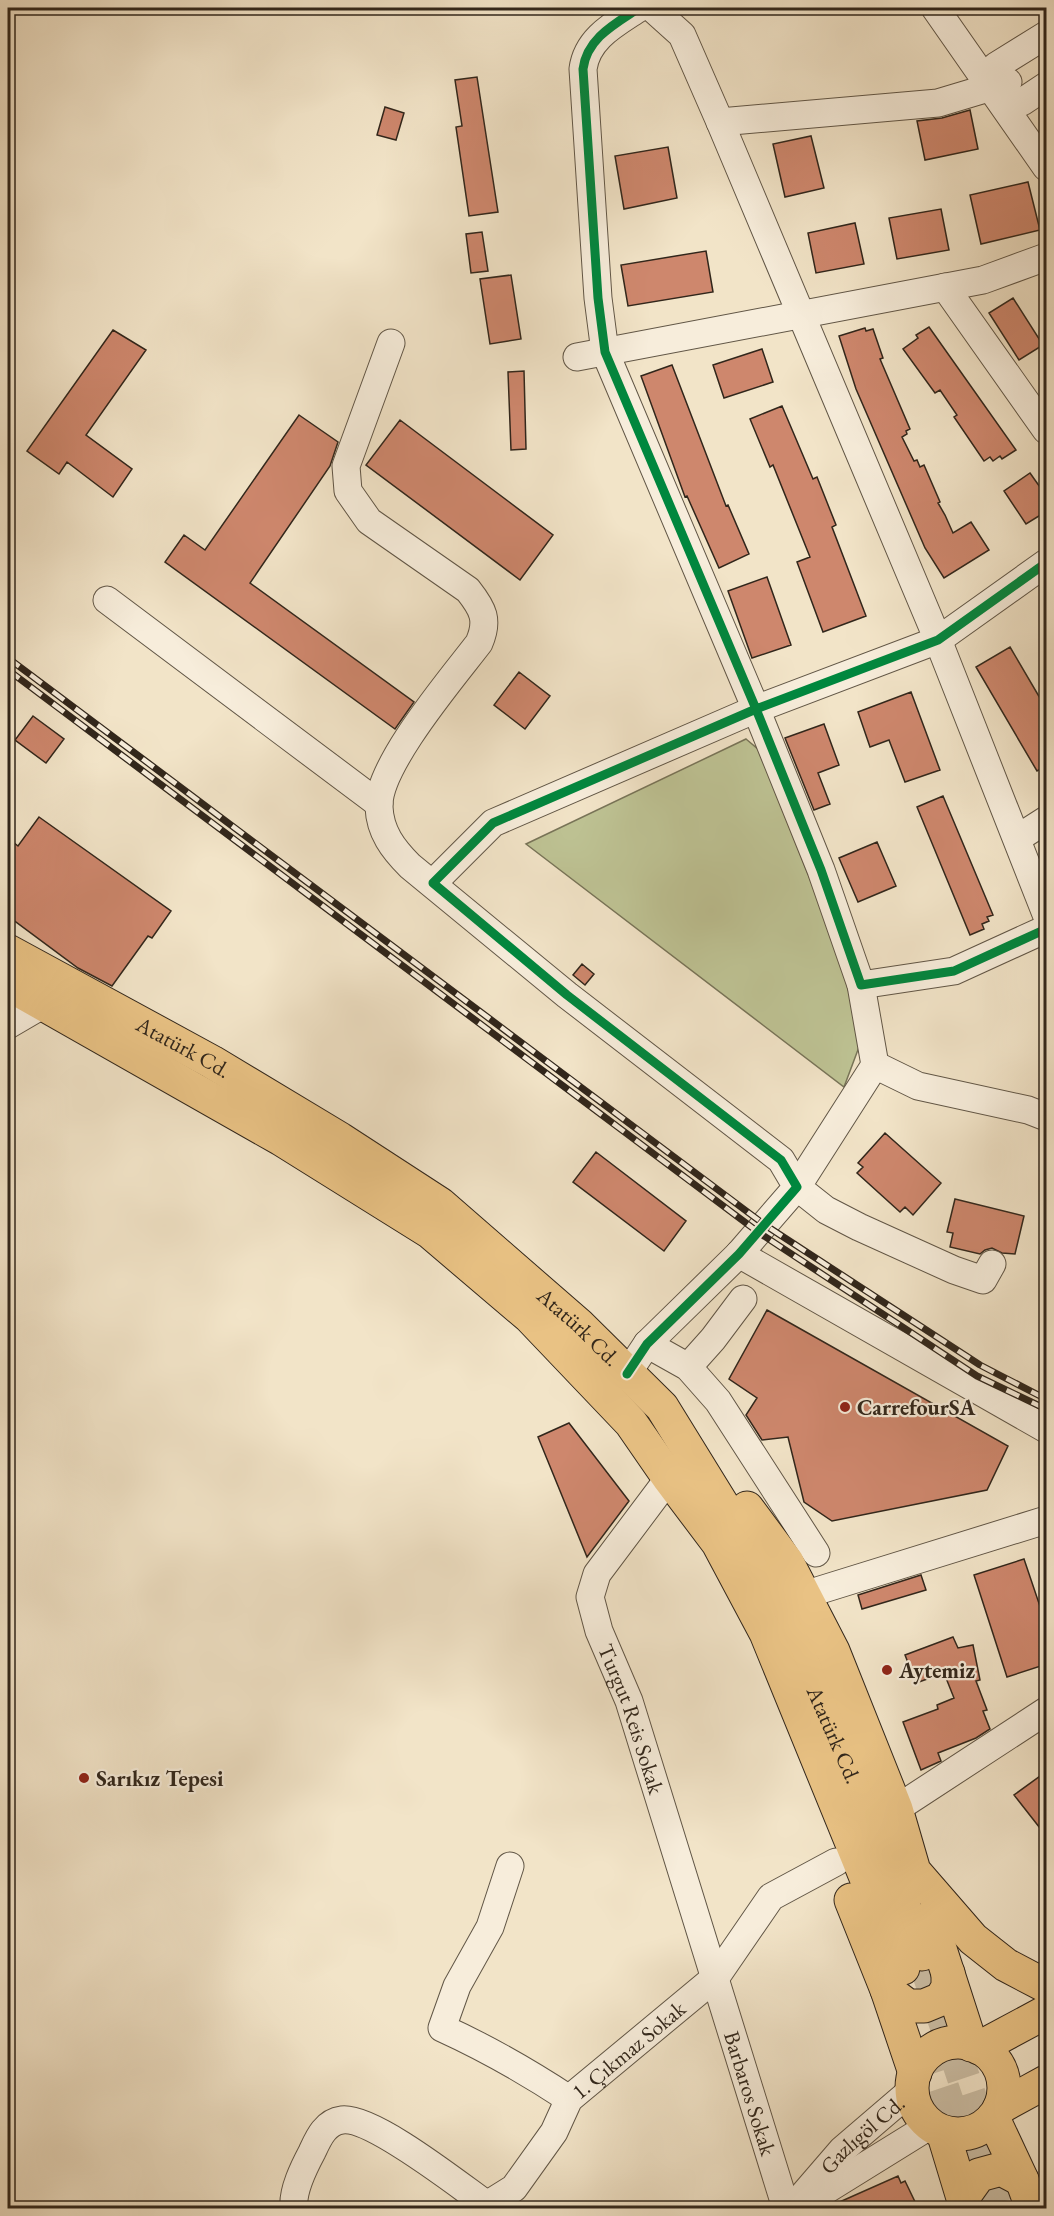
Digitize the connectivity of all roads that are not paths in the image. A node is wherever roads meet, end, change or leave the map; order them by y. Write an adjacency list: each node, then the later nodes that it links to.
1 (639, 8): 15 (street)
2 (652, 8): 8 (street)
3 (935, 8): 6 (street)
4 (955, 8): 6 (street)
5 (1047, 34): 6 (street)
6 (1004, 84): 7 (street); 8 (street); 9 (street); 10 (street)
7 (1047, 86)
8 (720, 122): 13 (street)
9 (1047, 135)
10 (1047, 167)
11 (1047, 256): 12 (street)
12 (945, 287): 13 (street); 17 (street)
13 (801, 315): 15 (street); 20 (street)
14 (391, 343): 22 (street)
15 (605, 352): 16 (street); 21 (street)
16 (577, 357)
17 (1047, 430)
18 (1047, 563): 20 (street)
19 (107, 600): 22 (street)
20 (938, 640): 21 (street); 24 (street)
21 (756, 709): 25 (street); 30 (street)
22 (379, 804): 25 (street)
23 (1047, 820): 24 (street)
24 (1018, 838): 26 (street)
25 (433, 883): 35 (street)
26 (1047, 914)
27 (1047, 929): 30 (street)
28 (8, 951): 41 (main road, Atatürk Cd.)
29 (8, 984): 31 (main road, Atatürk Cd.)
30 (861, 985): 33 (street)
31 (44, 1004): 32 (street); 44 (main road, Atatürk Cd.)
32 (8, 1025)
33 (875, 1065): 34 (street); 35 (street)
34 (1047, 1117)
35 (796, 1187): 36 (street); 37 (street)
36 (739, 1254): 39 (street); 42 (street)
37 (992, 1264)
38 (743, 1299): 40 (street)
39 (647, 1344): 40 (street); 41 (street)
40 (688, 1367): 46 (street)
41 (627, 1374): 43 (main road, Atatürk Cd.)
42 (1047, 1429)
43 (680, 1437): 47 (main road); 53 (main road, Atatürk Cd.)
44 (669, 1478): 50 (main road); 53 (main road, Atatürk Cd.); 55 (street, Turgut Reis Sokak)
45 (1047, 1520): 47 (street)
46 (816, 1553)
47 (804, 1595): 49 (main road)
48 (1047, 1712): 49 (street)
49 (896, 1809): 52 (main road)
50 (836, 1862): 53 (main road); 55 (street, 1. Çıkmaz Sokak)
51 (510, 1866): 61 (street)
52 (914, 1871): 54 (main road); 56 (main road)
53 (904, 1971): 54 (main road); 59 (main road)
54 (948, 1973): 58 (main road)
55 (716, 1977): 61 (street, 1. Çıkmaz Sokak); 68 (street, Barbaros Sokak)
56 (1047, 1986)
57 (1047, 2012): 58 (main road)
58 (975, 2047): 59 (main road); 62 (main road)
59 (913, 2081): 63 (main road); 69 (street, Gazlıgöl Cd.)
60 (1047, 2082): 62 (main road)
61 (570, 2099): 66 (street, 1. Çıkmaz Sokak)
62 (996, 2113): 63 (main road); 64 (main road)
63 (937, 2128): 65 (main road); 69 (street, Gazlıgöl Cd.)
64 (1017, 2199): 65 (main road)
65 (965, 2202)
66 (485, 2207): 67 (street)
67 (294, 2208)
68 (786, 2208)
69 (794, 2208)

